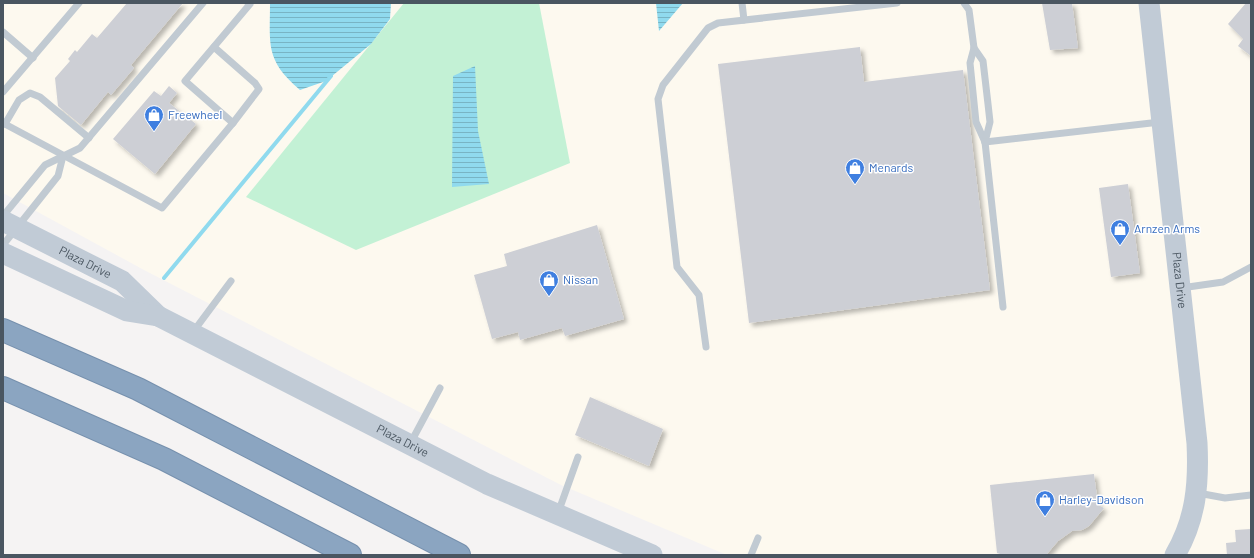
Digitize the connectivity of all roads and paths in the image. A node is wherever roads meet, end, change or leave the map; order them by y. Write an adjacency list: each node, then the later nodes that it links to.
1 (80, 3): 13 (lane)
2 (203, 3): 18 (lane)
3 (248, 3): 11 (lane)
4 (742, 3): 9 (lane)
5 (897, 3): 9 (lane)
6 (964, 3): 8 (lane)
7 (1149, 3): 15 (street, Plaza Drive)
8 (971, 7): 12 (lane)
9 (744, 20): 31 (lane)
10 (3, 32): 13 (lane)
11 (214, 47): 16 (lane); 16 (lane)
12 (974, 48): 19 (lane); 19 (lane)
13 (33, 58): 14 (lane)
14 (3, 92)
15 (1161, 122): 19 (lane); 26 (street, Plaza Drive)
16 (233, 123): 20 (lane)
17 (4, 124): 18 (lane); 20 (lane)
18 (89, 138): 20 (lane)
19 (985, 142): 27 (lane)
20 (63, 156): 21 (lane); 21 (lane)
21 (7, 221): 22 (lane); 28 (street, Plaza Drive)
22 (3, 245)
23 (3, 253): 28 (street, Plaza Drive)
24 (1251, 268): 26 (lane)
25 (231, 280): 30 (lane)
26 (1179, 288): 36 (street, Plaza Drive)
27 (1003, 307)
28 (158, 316): 30 (street, Plaza Drive)
29 (3, 330): 41 (highway)
30 (191, 334): 34 (street, Plaza Drive)
31 (706, 347)
32 (3, 388): 40 (highway)
33 (440, 388): 34 (lane)
34 (409, 445): 38 (street, Plaza Drive)
35 (578, 457): 38 (lane)
36 (1196, 493): 37 (lane); 44 (street, Plaza Drive)
37 (1251, 496)
38 (557, 515): 42 (street, Plaza Drive)
39 (758, 538): 43 (lane)
40 (350, 555)
41 (459, 555)
42 (652, 555)
43 (751, 555)
44 (1175, 555)

